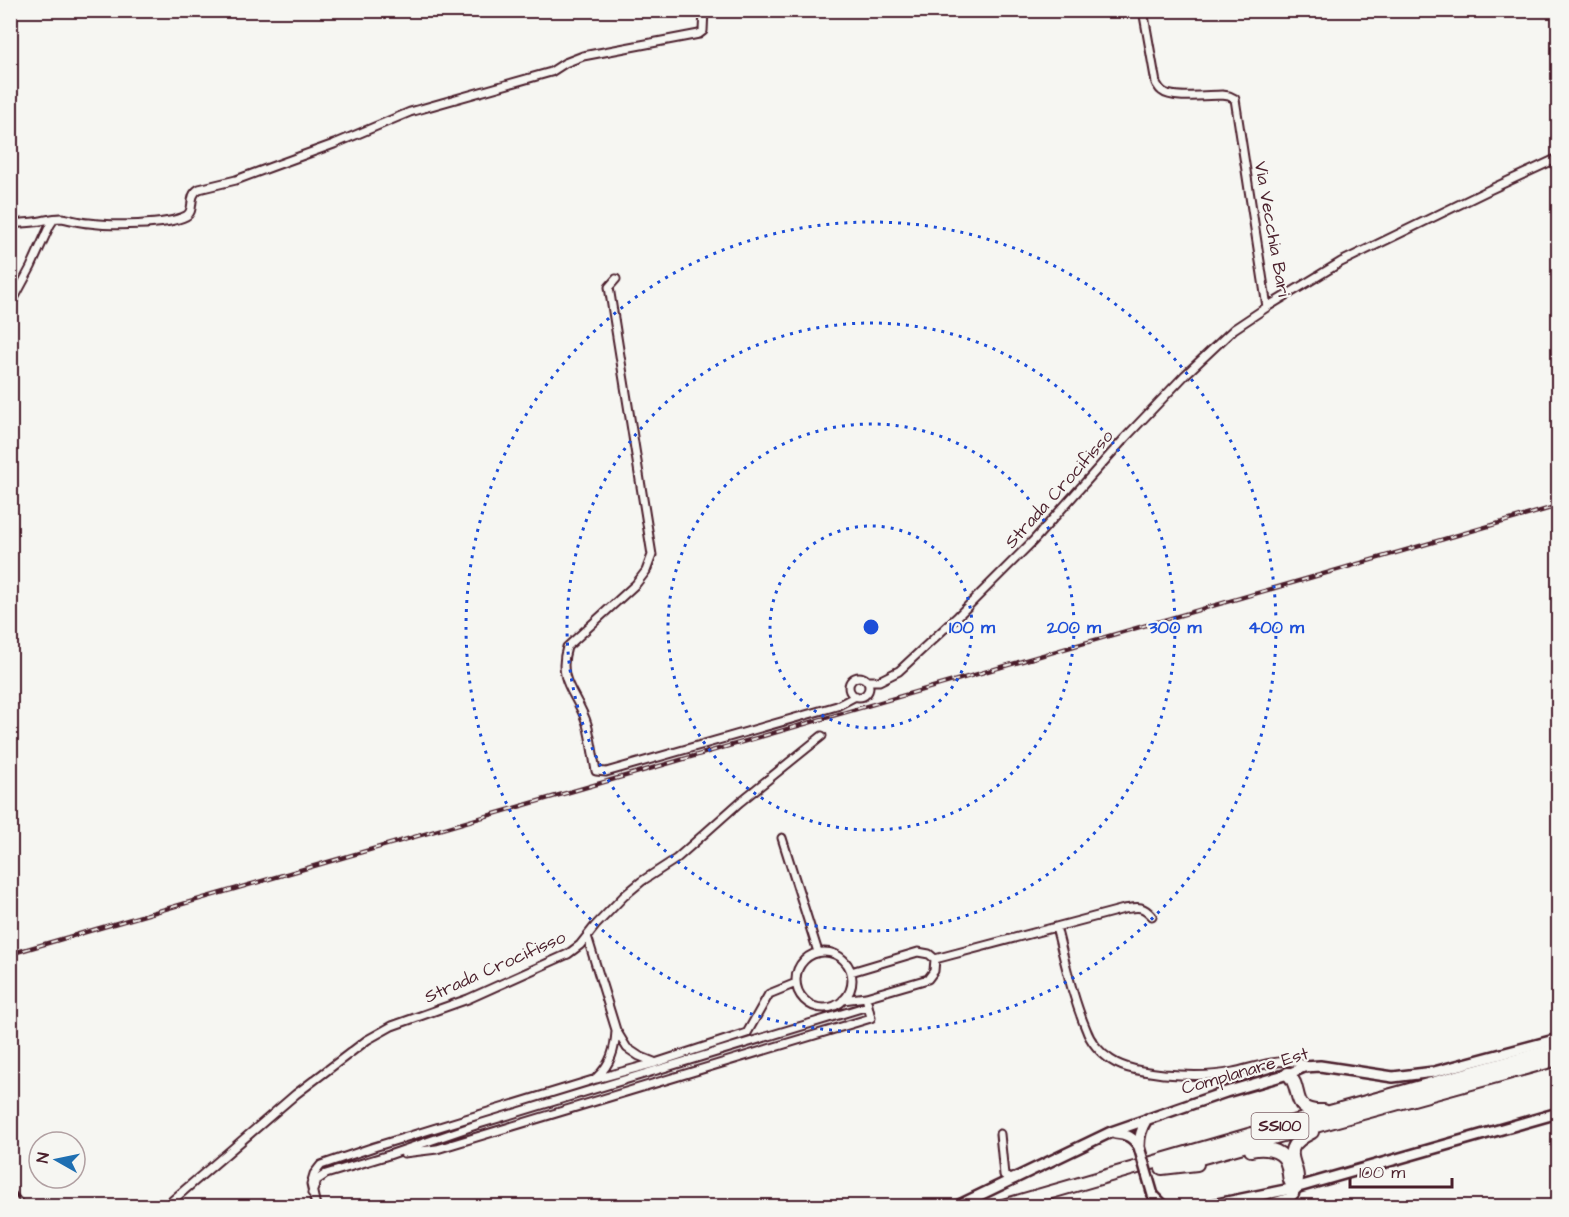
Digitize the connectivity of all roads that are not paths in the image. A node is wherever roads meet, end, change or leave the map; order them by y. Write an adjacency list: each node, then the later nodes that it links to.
1 (704, 10): 4 (street)
2 (1143, 10): 8 (street, Via Vecchia Bari)
3 (1558, 158): 8 (street, Via Vecchia Bari)
4 (54, 219): 5 (street); 7 (street)
5 (10, 224)
6 (616, 279): 14 (street)
7 (10, 306)
8 (1267, 307): 9 (street, Strada Crocifisso)
9 (892, 676): 10 (street, Strada Crocifisso); 12 (street)
10 (867, 681): 11 (street); 12 (street)
11 (849, 686): 13 (street); 14 (street)
12 (869, 690): 13 (street)
13 (856, 696): 14 (street)
14 (837, 706)
15 (822, 736): 19 (street, Strada Crocifisso)
16 (782, 838): 20 (street)
17 (1152, 916): 18 (street)
18 (1056, 927): 21 (street); 32 (street)
19 (587, 936): 27 (street); 48 (street, Strada Crocifisso)
20 (818, 952): 22 (street); 23 (street)
21 (935, 960): 22 (street); 24 (street)
22 (851, 972): 25 (street)
23 (796, 983): 25 (street); 31 (street)
24 (866, 998): 25 (street); 26 (street)
25 (843, 1000)
26 (868, 1006): 42 (street); 42 (street)
27 (616, 1030): 31 (street); 34 (street)
28 (1558, 1039): 32 (main road, Complanare Est)
29 (1558, 1049): 36 (highway, SS100)
30 (1558, 1059): 36 (highway, SS100)
31 (655, 1062): 34 (street)
32 (1311, 1067): 33 (main road, Complanare Est)
33 (1288, 1074): 36 (highway, SS100); 37 (main road, Complanare Est); 38 (highway, SS100)
34 (596, 1079): 46 (street)
35 (1558, 1113): 45 (main road)
36 (1335, 1116): 38 (highway, SS100); 43 (highway, SS100); 45 (highway, SS100)
37 (1146, 1119): 39 (main road, Complanare Est); 41 (main road)
38 (1290, 1123): 51 (highway, SS100)
39 (1111, 1132): 41 (main road); 44 (main road, Complanare Est)
40 (1000, 1134): 44 (street)
41 (1139, 1147): 47 (main road, bridge)
42 (389, 1155): 46 (street)
43 (1162, 1168): 45 (highway, SS100); 52 (highway, SS100)
44 (1015, 1179): 50 (main road, Complanare Est)
45 (1295, 1188): 55 (main road); 56 (street)
46 (312, 1193): 49 (street)
47 (1153, 1195): 53 (main road); 54 (main road)
48 (166, 1206)
49 (316, 1206)
50 (957, 1206)
51 (1003, 1206)
52 (1029, 1206)
53 (1152, 1206)
54 (1164, 1206)
55 (1207, 1206)
56 (1264, 1206)

